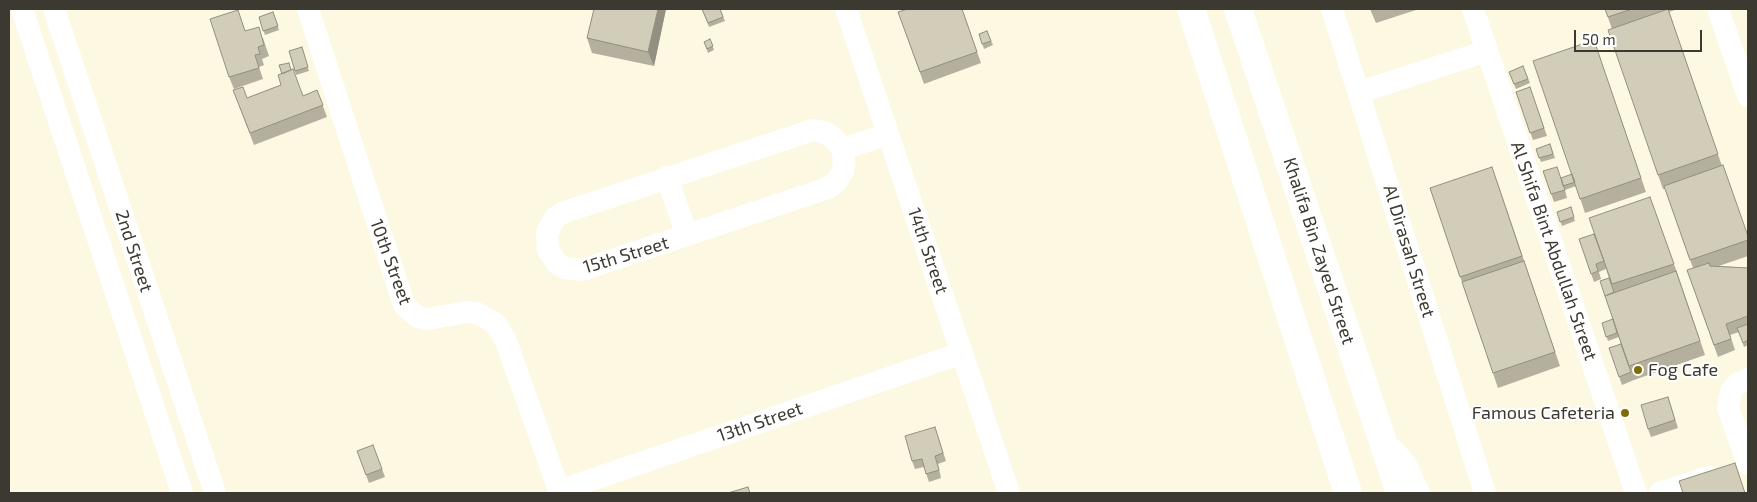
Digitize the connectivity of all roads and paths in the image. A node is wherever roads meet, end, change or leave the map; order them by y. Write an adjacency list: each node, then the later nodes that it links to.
1 (22, 9): 22 (street, 2nd Street)
2 (54, 9): 23 (street, 2nd Street)
3 (308, 9): 21 (street, 10th Street)
4 (846, 9): 13 (street, 14th Street)
5 (1191, 9): 25 (highway)
6 (1238, 9): 19 (highway, Khalifa Bin Zayed Street)
7 (1332, 9): 11 (street, Al Dirasah Street)
8 (1473, 9): 10 (street, Al Shifa Bint Abdullah Street)
9 (1718, 9): 12 (street)
10 (1487, 51): 11 (street); 29 (street, Al Shifa Bint Abdullah Street)
11 (1360, 92): 28 (street, Al Dirasah Street)
12 (1748, 96)
13 (888, 134): 14 (street); 17 (street, 14th Street)
14 (842, 149): 15 (street, 15th Street); 16 (street, 15th Street)
15 (667, 177): 16 (street, 15th Street); 16 (street, 15th Street)
16 (687, 235)
17 (962, 353): 21 (street, 13th Street); 24 (street, 14th Street)
18 (1748, 379): 20 (street)
19 (1383, 443): 26 (highway, Khalifa Bin Zayed Street); 27 (street)
20 (1748, 464): 30 (street)
21 (559, 492)
22 (182, 493)
23 (215, 493)
24 (1009, 493)
25 (1348, 493)
26 (1400, 493)
27 (1419, 493)
28 (1485, 493)
29 (1636, 493)
30 (1660, 493)

